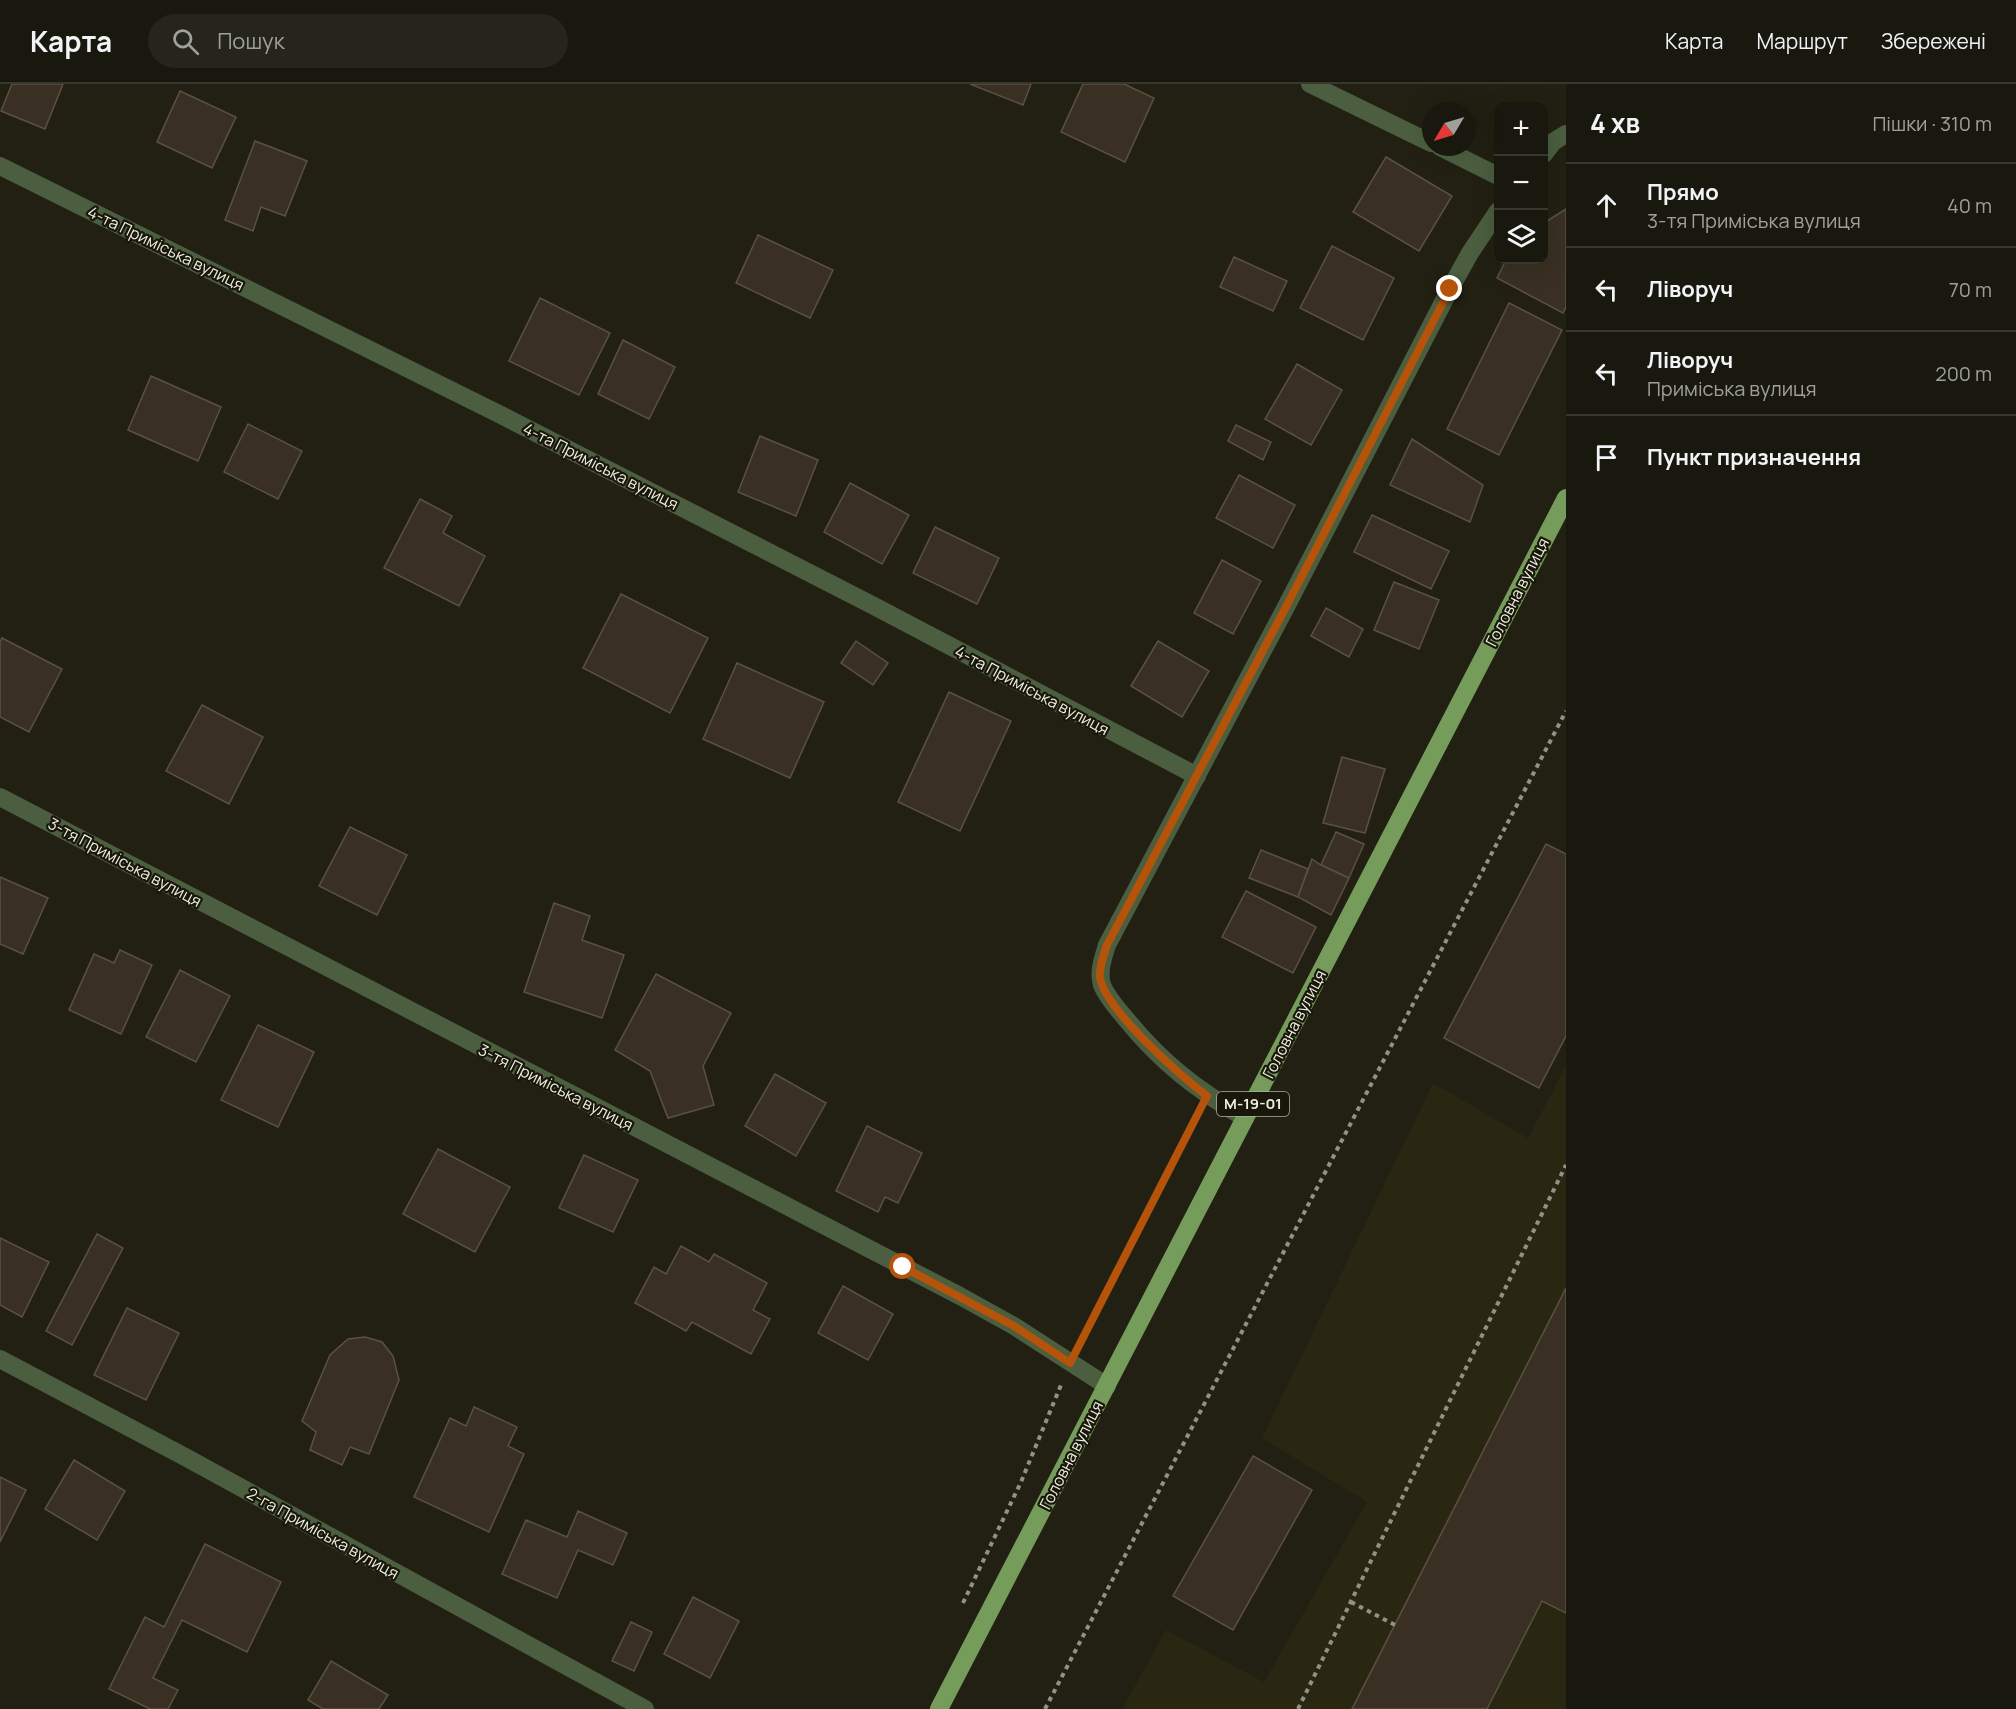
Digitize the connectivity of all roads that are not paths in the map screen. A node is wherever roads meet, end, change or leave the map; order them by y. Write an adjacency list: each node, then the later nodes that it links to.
1 (1310, 84): 3 (street)
2 (1566, 134): 4 (street)
3 (1422, 139)
4 (1548, 149)
5 (1458, 156): 7 (street)
6 (0, 166): 10 (street, 4-та Приміська вулиця)
7 (1494, 174)
8 (1494, 217): 10 (street)
9 (1566, 498): 12 (main road, Головна вулиця / М-19-01)
10 (1197, 776): 12 (street)
11 (0, 797): 14 (street, 3-тя Приміська вулиця)
12 (1245, 1118): 14 (main road, Головна вулиця / М-19-01)
13 (0, 1359): 15 (street, 2-га Приміська вулиця)
14 (1107, 1386): 16 (main road, Головна вулиця / М-19-01)
15 (645, 1709)
16 (939, 1709)

